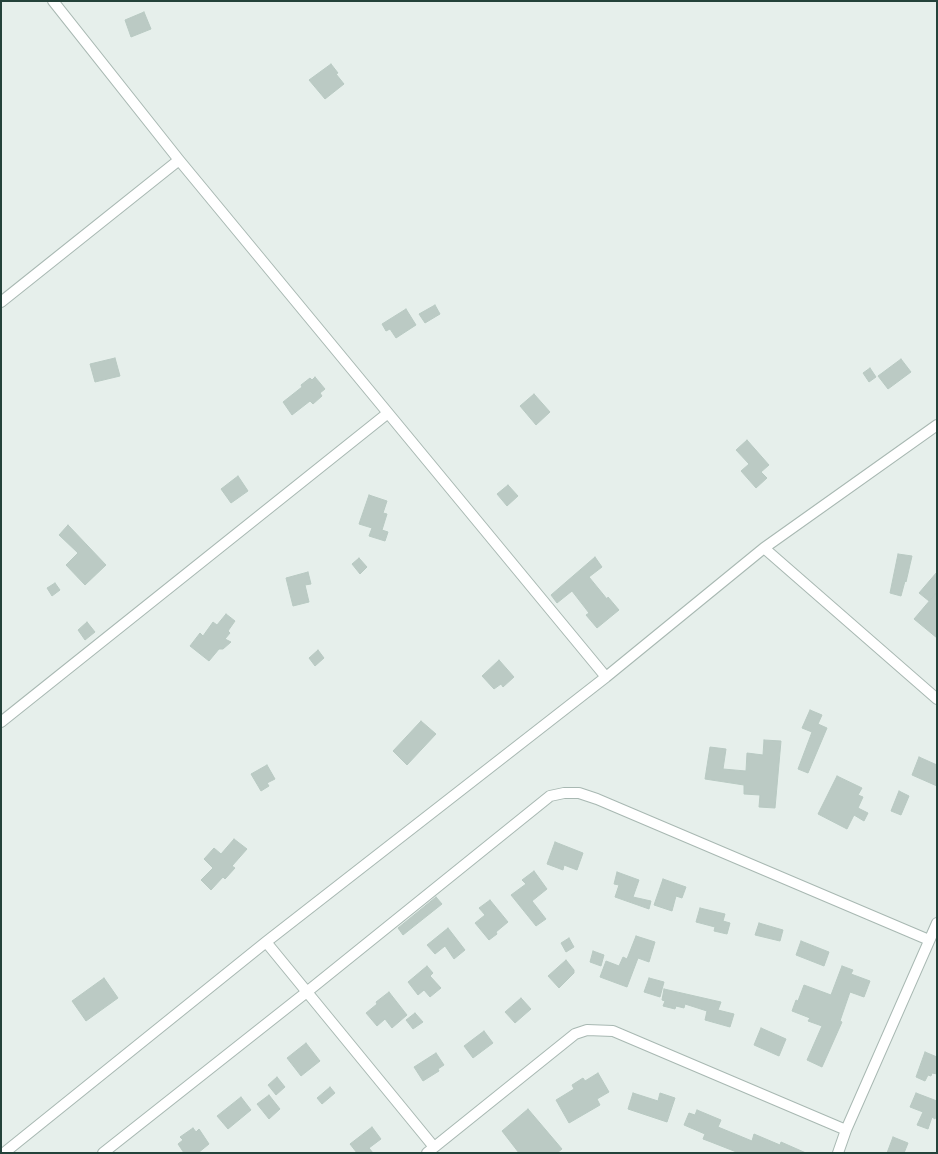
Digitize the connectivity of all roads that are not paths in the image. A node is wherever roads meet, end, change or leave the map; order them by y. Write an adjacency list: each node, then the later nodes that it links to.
1 (53, 1): 2 (street)
2 (179, 160): 3 (street); 4 (street)
3 (1, 302)
4 (388, 413): 7 (street); 9 (street)
5 (936, 425): 6 (street)
6 (764, 548): 7 (street); 8 (street)
7 (606, 677): 12 (street)
8 (937, 699)
9 (1, 722)
10 (937, 923): 11 (street)
11 (929, 940): 13 (street); 14 (street)
12 (266, 942): 13 (street); 16 (street)
13 (308, 992): 15 (street); 17 (street)
14 (846, 1130): 15 (street); 18 (street)
15 (430, 1150)
16 (4, 1153)
17 (103, 1153)
18 (838, 1153)

